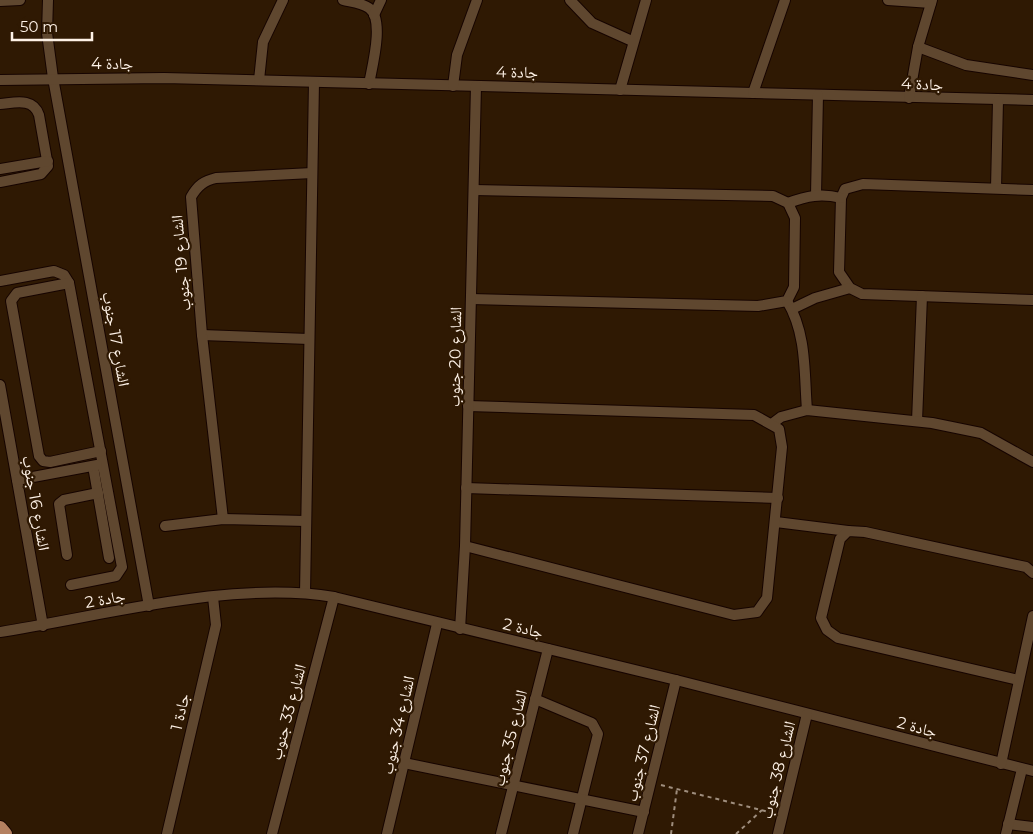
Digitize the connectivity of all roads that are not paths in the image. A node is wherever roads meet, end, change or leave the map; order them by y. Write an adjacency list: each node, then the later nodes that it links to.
1 (20, 0): 11 (street)
2 (48, 0): 17 (street, الشارع 17 جنوب)
3 (283, 0): 19 (street)
4 (343, 0): 13 (street)
5 (381, 0): 13 (street)
6 (477, 0): 22 (street)
7 (570, 0): 14 (street)
8 (646, 0): 14 (street)
9 (785, 0): 25 (street)
10 (888, 0): 12 (street)
11 (0, 1)
12 (932, 2): 15 (street)
13 (374, 15): 21 (street)
14 (632, 41): 24 (street)
15 (918, 47): 16 (street); 27 (street)
16 (1033, 74)
17 (53, 78): 18 (street, جادة 4); 19 (street, جادة 4); 75 (street, الشارع 17 جنوب)
18 (0, 80)
19 (259, 80): 20 (street, جادة 4)
20 (314, 82): 21 (street, جادة 4); 33 (street)
21 (369, 84): 22 (street, جادة 4)
22 (453, 86): 23 (street, جادة 4)
23 (476, 86): 24 (street, جادة 4); 36 (street, الشارع 20 جنوب)
24 (620, 90): 25 (street, جادة 4)
25 (753, 93): 26 (street, جادة 4)
26 (818, 95): 27 (street, جادة 4); 38 (street)
27 (909, 98): 29 (street, جادة 4)
28 (1033, 100): 29 (street, جادة 4)
29 (998, 101): 35 (street)
30 (0, 104): 31 (street)
31 (48, 161): 32 (street); 34 (street)
32 (0, 169)
33 (312, 173): 48 (street, الشارع 19 جنوب); 49 (street)
34 (0, 182)
35 (996, 188): 37 (street); 39 (street)
36 (474, 190): 40 (street); 45 (street, الشارع 20 جنوب)
37 (1033, 190)
38 (816, 195): 39 (street); 40 (street)
39 (841, 198): 43 (street)
40 (788, 203): 47 (street)
41 (0, 281): 42 (street)
42 (69, 283): 55 (street); 55 (street)
43 (850, 288): 44 (street); 47 (street)
44 (922, 296): 46 (street); 53 (street)
45 (471, 298): 47 (street); 51 (street, الشارع 20 جنوب)
46 (1033, 300)
47 (790, 305): 52 (street)
48 (202, 335): 49 (street); 62 (street, الشارع 19 جنوب)
49 (309, 339): 63 (street)
50 (0, 385): 58 (street, الشارع 16 جنوب)
51 (468, 406): 54 (street); 59 (street, الشارع 20 جنوب)
52 (807, 410): 53 (street); 54 (street)
53 (917, 421): 56 (street)
54 (772, 423): 61 (street)
55 (101, 451): 57 (street)
56 (1033, 462)
57 (98, 465): 58 (street); 60 (street); 71 (street)
58 (17, 480): 78 (street, الشارع 16 جنوب)
59 (466, 488): 61 (street); 67 (street, الشارع 20 جنوب)
60 (98, 493): 68 (street); 69 (street)
61 (778, 498): 64 (street)
62 (223, 520): 63 (street); 65 (street)
63 (306, 521): 72 (street)
64 (776, 522): 66 (street); 67 (street)
65 (165, 526)
66 (848, 531): 70 (street); 83 (street)
67 (465, 546): 79 (street, الشارع 20 جنوب)
68 (67, 555)
69 (109, 558)
70 (1033, 573)
71 (71, 585)
72 (305, 592): 73 (street, جادة 2); 74 (street, جادة 2)
73 (213, 597): 75 (street, جادة 2); 97 (street, جادة 1)
74 (334, 597): 77 (street, جادة 2); 98 (street, الشارع 33 جنوب)
75 (149, 606): 78 (street, جادة 2)
76 (1033, 616): 83 (street)
77 (437, 624): 79 (street, جادة 2); 86 (street, الشارع 34 جنوب)
78 (43, 626): 80 (street, جادة 2)
79 (460, 629): 81 (street, جادة 2)
80 (0, 632)
81 (548, 648): 82 (street, جادة 2); 84 (street, الشارع 35 جنوب)
82 (676, 680): 85 (street, جادة 2); 92 (street, الشارع 37 جنوب)
83 (1018, 680): 87 (street)
84 (535, 700): 90 (street, الشارع 35 جنوب); 91 (street)
85 (808, 714): 87 (street, جادة 2); 103 (street, الشارع 38 جنوب)
86 (404, 763): 90 (street); 99 (street, الشارع 34 جنوب)
87 (1001, 764): 88 (street, جادة 2)
88 (1022, 769): 89 (street, جادة 2); 95 (street)
89 (1033, 771)
90 (513, 786): 91 (street); 100 (street, الشارع 35 جنوب)
91 (581, 800): 92 (street); 101 (street)
92 (644, 812): 102 (street, الشارع 37 جنوب)
93 (1033, 827): 95 (street)
94 (0, 828): 96 (main road)
95 (1007, 829)
96 (5, 834)
97 (168, 834)
98 (272, 834)
99 (387, 834)
100 (501, 834)
101 (572, 834)
102 (638, 834)
103 (778, 834)

